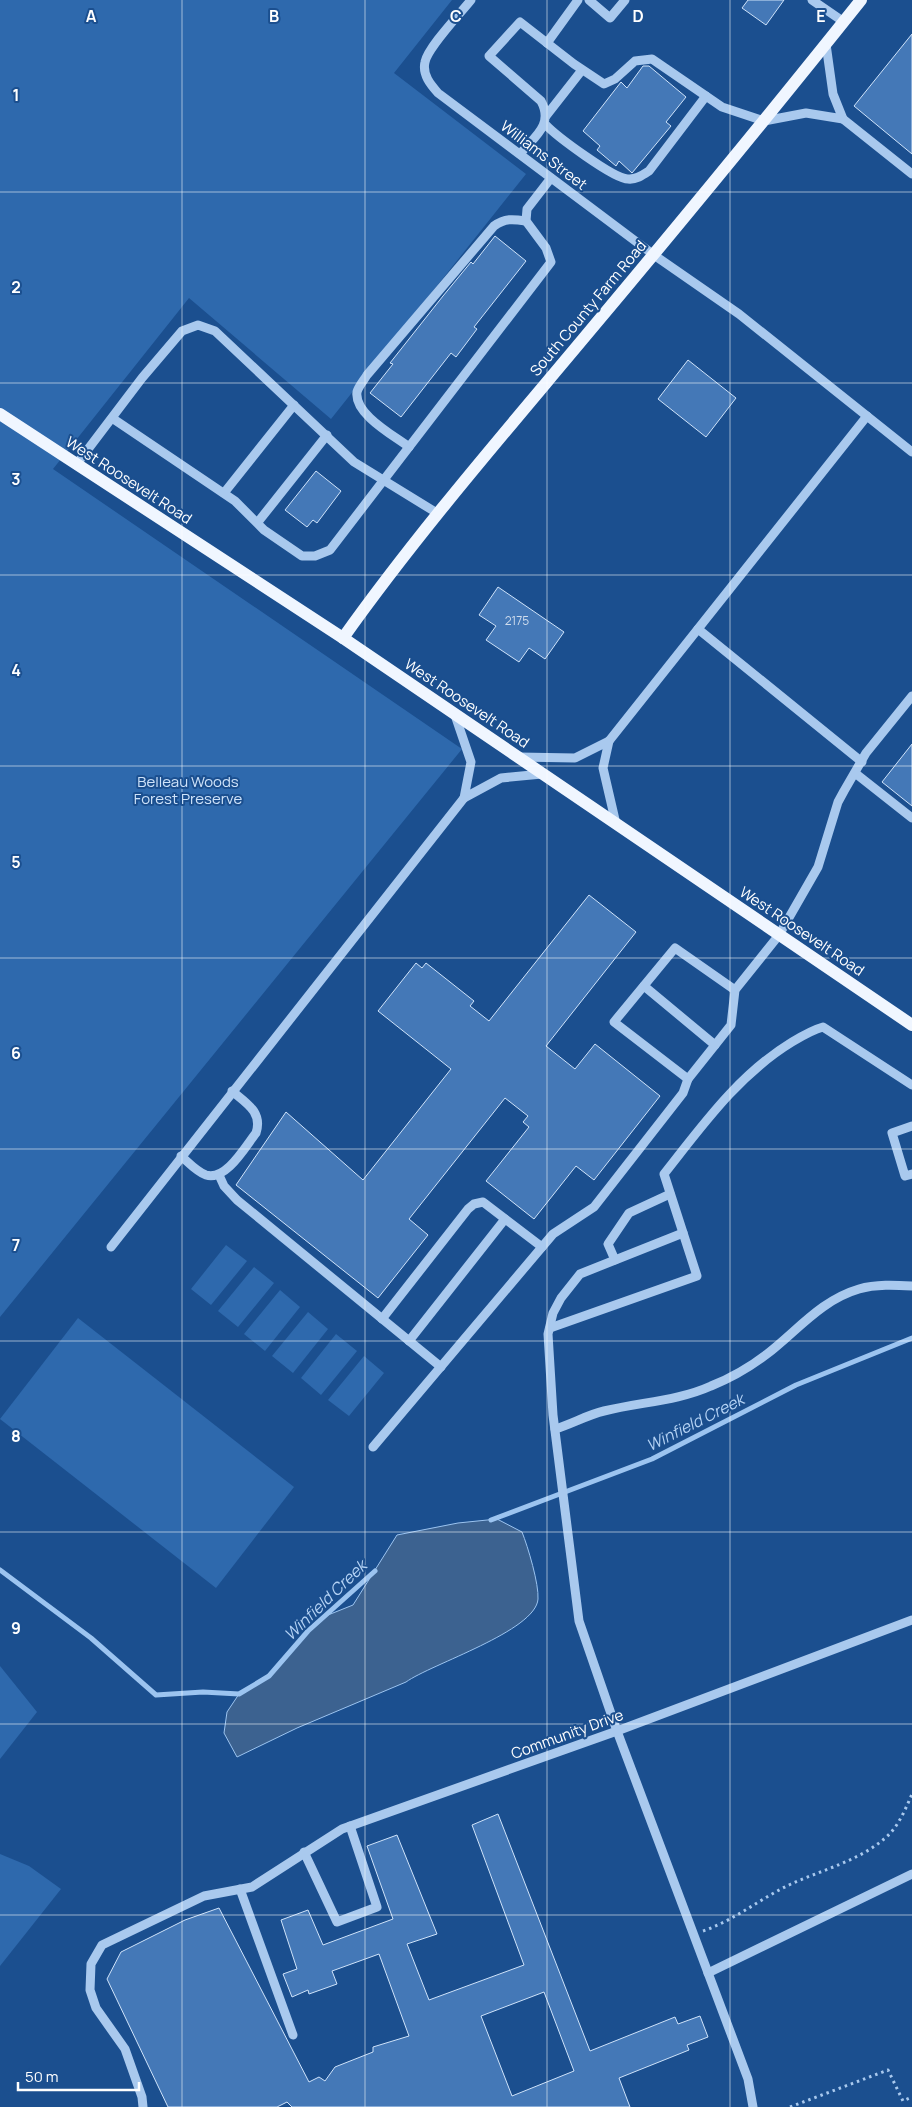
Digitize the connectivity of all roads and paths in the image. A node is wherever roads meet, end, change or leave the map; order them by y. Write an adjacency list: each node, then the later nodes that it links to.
1 (471, 0): 15 (street, Williams Street)
2 (578, 0): 8 (street)
3 (589, 0): 4 (street)
4 (625, 0)
5 (812, 0): 7 (street)
6 (861, 0): 7 (main road, South County Farm Road)
7 (844, 22): 9 (main road, South County Farm Road)
8 (547, 43): 10 (street); 13 (street)
9 (826, 44): 12 (street); 14 (main road, South County Farm Road)
10 (582, 70): 11 (street); 13 (street)
11 (706, 96): 13 (street); 14 (street)
12 (843, 119): 14 (street); 16 (street)
13 (546, 120): 15 (street)
14 (764, 121): 19 (main road, South County Farm Road)
15 (520, 154): 17 (street, Williams Street)
16 (912, 174)
17 (551, 178): 18 (street); 19 (street, Williams Street)
18 (526, 221): 25 (street); 25 (street)
19 (654, 255): 22 (street, Williams Street); 30 (main road, South County Farm Road)
20 (294, 404): 23 (street); 24 (street); 29 (street)
21 (0, 414): 27 (main road, West Roosevelt Road)
22 (867, 416): 26 (street, Williams Street); 32 (street)
23 (112, 418): 27 (street); 29 (street)
24 (326, 435): 28 (street); 31 (street)
25 (409, 446): 28 (street)
26 (912, 452)
27 (76, 465): 33 (main road, West Roosevelt Road)
28 (383, 480): 30 (street); 31 (street)
29 (224, 493): 31 (street)
30 (437, 513): 33 (main road, South County Farm Road)
31 (258, 522)
32 (698, 629): 36 (street); 38 (street)
33 (343, 638): 35 (main road, West Roosevelt Road)
34 (912, 696): 38 (street)
35 (455, 715): 37 (main road, West Roosevelt Road); 41 (street)
36 (609, 741): 37 (street); 43 (street)
37 (516, 757): 40 (main road, West Roosevelt Road)
38 (862, 762): 39 (street)
39 (855, 773): 42 (street); 44 (street)
40 (542, 774): 41 (street); 43 (main road, West Roosevelt Road)
41 (464, 798): 51 (street)
42 (912, 818)
43 (616, 824): 44 (main road, West Roosevelt Road)
44 (779, 934): 46 (street); 47 (main road, West Roosevelt Road)
45 (644, 986): 46 (street); 48 (street); 49 (street)
46 (735, 990): 48 (street)
47 (912, 1026)
48 (715, 1045): 49 (street)
49 (688, 1079): 60 (street)
50 (912, 1085): 56 (street)
51 (232, 1091): 53 (street); 55 (street)
52 (912, 1126): 54 (street)
53 (181, 1156): 55 (street); 59 (street)
54 (912, 1174)
55 (219, 1175): 63 (street)
56 (670, 1194): 58 (street); 61 (street)
57 (506, 1219): 60 (street); 63 (street); 65 (street)
58 (683, 1233): 61 (street); 64 (street)
59 (110, 1247)
60 (542, 1247): 66 (street)
61 (615, 1260): 64 (street)
62 (912, 1286): 67 (street)
63 (382, 1319): 65 (street)
64 (550, 1328): 67 (street)
65 (409, 1341): 66 (street)
66 (441, 1367): 68 (street)
67 (555, 1428): 70 (street)
68 (374, 1447)
69 (912, 1620): 70 (street, Community Drive)
70 (617, 1731): 72 (street, Community Drive); 76 (street)
71 (912, 1794): 76 (path)
72 (350, 1826): 73 (street, Community Drive); 73 (street)
73 (304, 1852): 75 (street, Community Drive)
74 (912, 1874): 77 (street)
75 (240, 1889): 78 (street); 80 (street, Community Drive)
76 (693, 1934): 77 (street)
77 (708, 1973): 81 (street)
78 (293, 2035)
79 (912, 2097): 82 (path)
80 (143, 2107)
81 (753, 2107)
82 (790, 2107)

